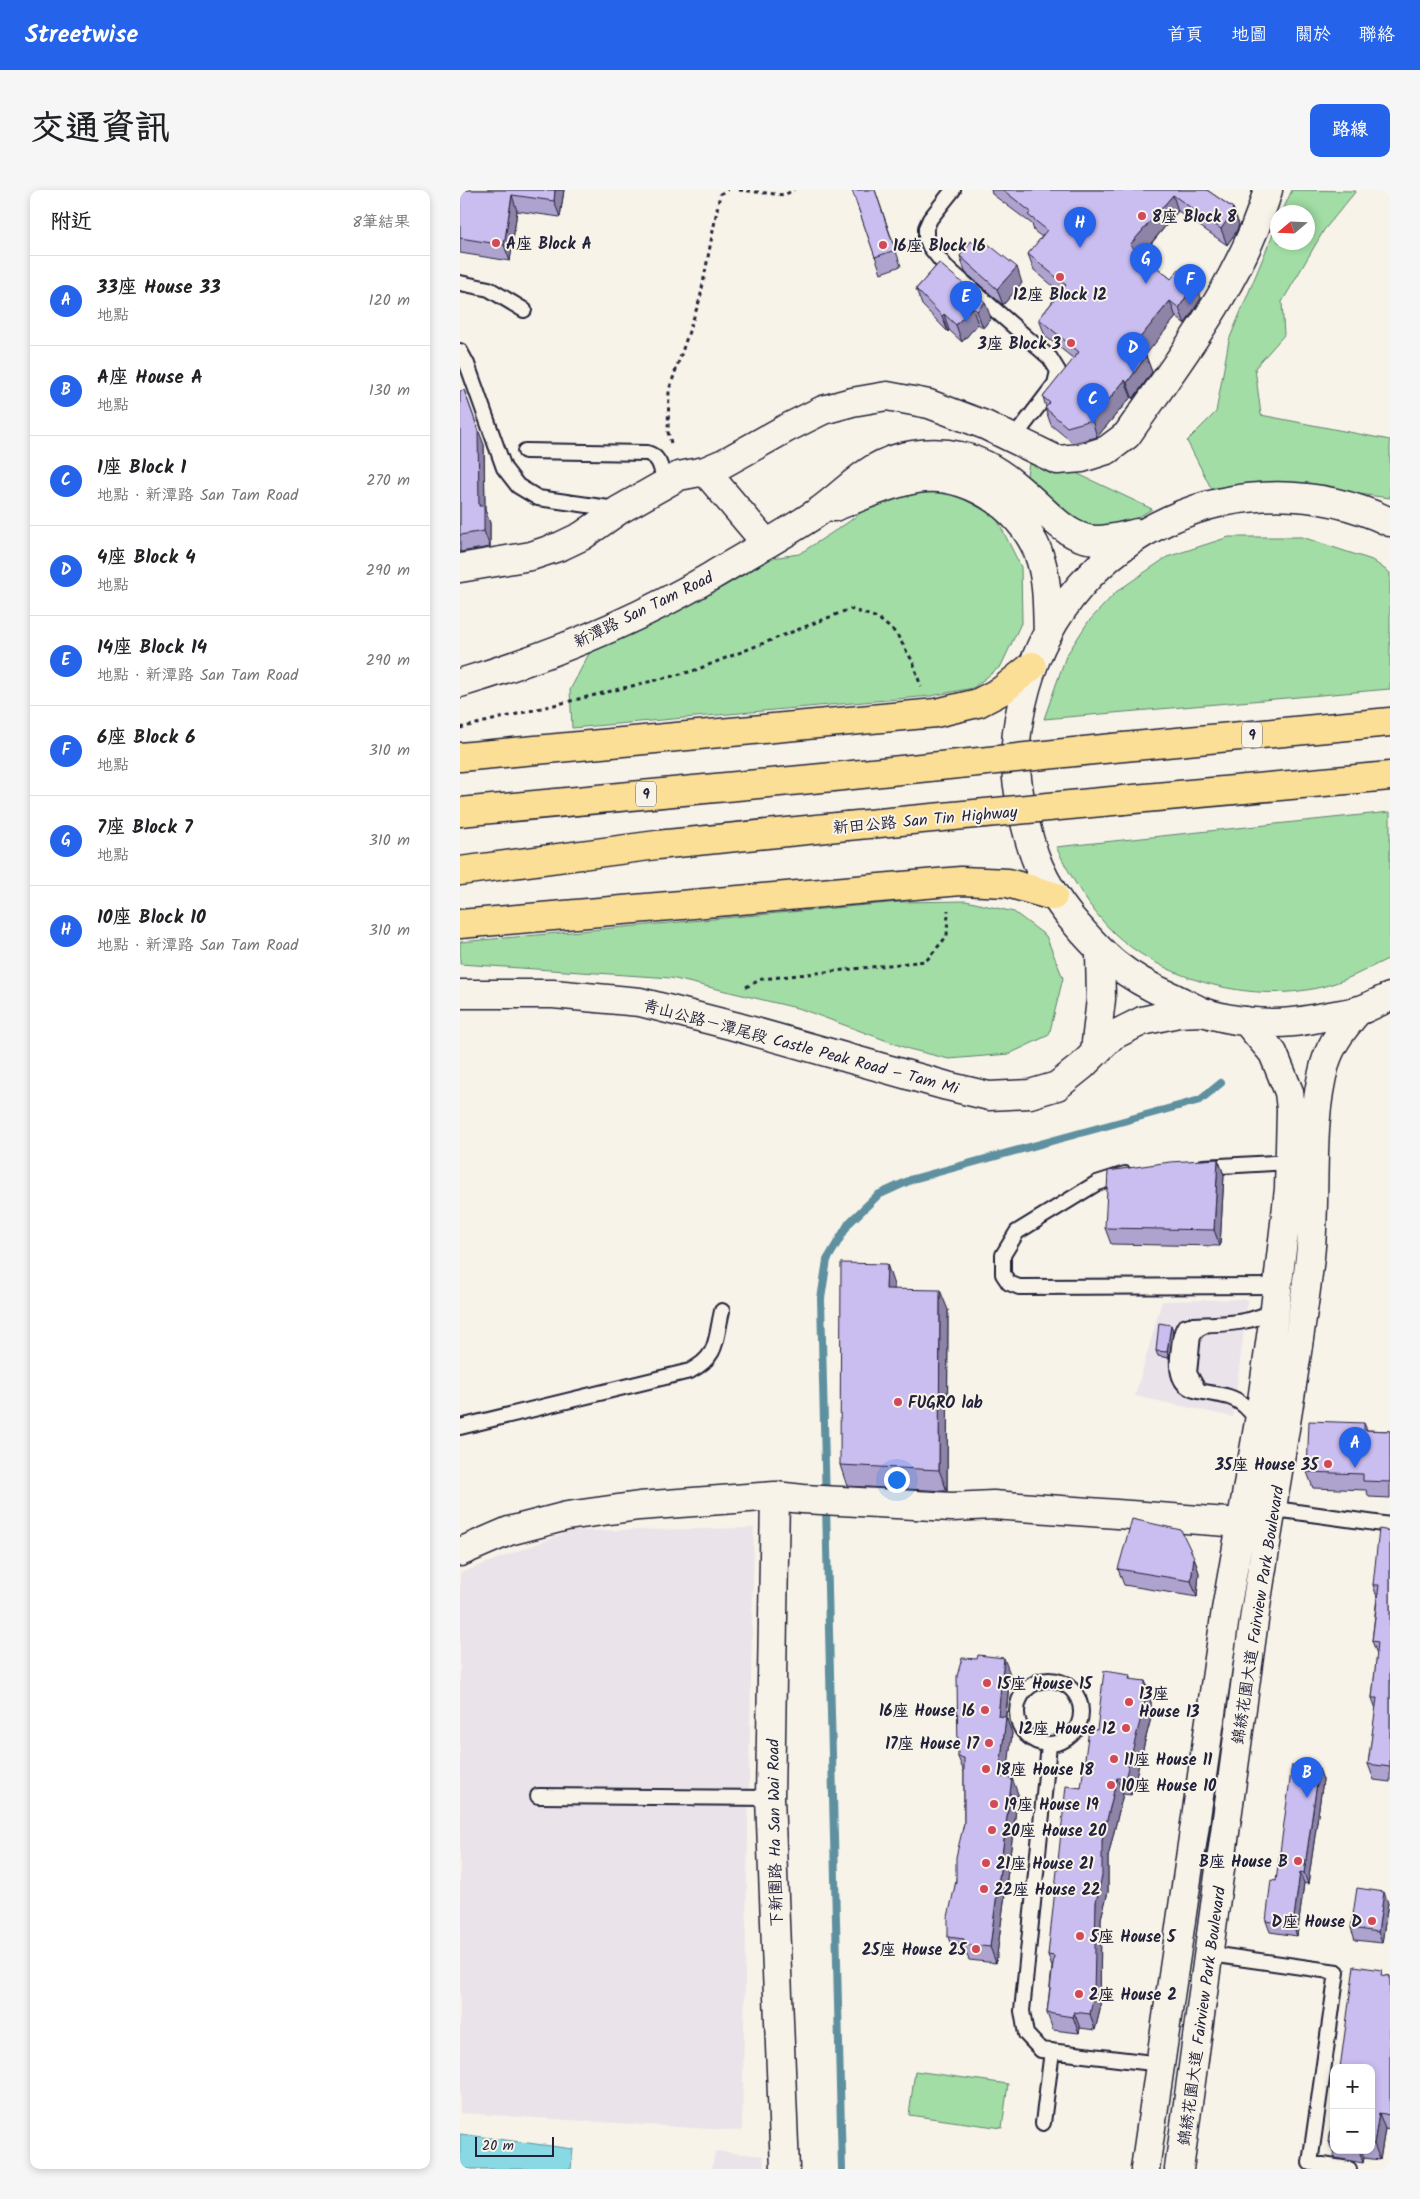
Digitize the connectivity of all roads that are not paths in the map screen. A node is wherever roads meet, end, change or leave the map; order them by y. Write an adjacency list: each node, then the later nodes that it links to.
1 (953, 190): 6 (lane)
2 (1268, 190): 6 (street)
3 (460, 283): 4 (lane)
4 (524, 310)
5 (460, 352): 10 (lane)
6 (1013, 439): 8 (street)
7 (525, 451): 9 (lane)
8 (705, 471): 9 (street); 14 (street)
9 (672, 479): 10 (street)
10 (619, 510): 15 (street)
11 (816, 513): 13 (street, 新潭路 San Tam Road); 14 (street, 新潭路 San Tam Road); 16 (street, 新潭路 San Tam Road)
12 (1390, 522): 13 (street)
13 (1144, 532): 16 (street)
14 (766, 543): 18 (street, 新潭路 San Tam Road)
15 (460, 568)
16 (1048, 634): 17 (street)
17 (1032, 666): 20 (highway); 24 (street)
18 (460, 683)
19 (1390, 722): 22 (highway, 9, bridge)
20 (460, 757)
21 (1390, 776): 23 (highway, 新田公路 San Tin Highway, bridge)
22 (460, 812)
23 (460, 870)
24 (1053, 896): 25 (highway); 26 (street)
25 (460, 924)
26 (1100, 953): 30 (street); 32 (street)
27 (460, 994): 32 (street, 青山公路－潭尾段 Castle Peak Road – Tam Mi)
28 (1390, 997): 29 (street)
29 (1359, 1010): 31 (street); 42 (street, 錦綉花園大道 Fairview Park Boulevard)
30 (1205, 1012): 31 (street); 32 (street, 青山公路－潭尾段 Castle Peak Road – Tam Mi)
31 (1246, 1021): 33 (street, 錦綉花園大道 Fairview Park Boulevard)
32 (1095, 1051)
33 (1290, 1162): 34 (lane); 36 (street, 錦綉花園大道 Fairview Park Boulevard)
34 (1192, 1168)
35 (1134, 1172): 36 (lane)
36 (1276, 1297): 38 (street, 錦綉花園大道 Fairview Park Boulevard); 38 (lane)
37 (722, 1311): 39 (lane)
38 (1258, 1422): 41 (street, 錦綉花園大道 Fairview Park Boulevard)
39 (460, 1427)
40 (774, 1496): 41 (street); 44 (street); 47 (street, 下新圍路 Ha San Wai Road)
41 (1243, 1514): 42 (street); 50 (street, 錦綉花園大道 Fairview Park Boulevard)
42 (1270, 1518): 43 (lane); 48 (street, 錦綉花園大道 Fairview Park Boulevard)
43 (1390, 1526)
44 (460, 1552)
45 (1049, 1745): 45 (lane); 49 (lane)
46 (538, 1796): 47 (lane)
47 (770, 1798): 52 (street, 下新圍路 Ha San Wai Road)
48 (1210, 1954): 54 (street, 錦綉花園大道 Fairview Park Boulevard); 55 (lane)
49 (1052, 2052): 50 (lane); 51 (lane)
50 (1160, 2064): 53 (street, 錦綉花園大道 Fairview Park Boulevard)
51 (1042, 2123)
52 (785, 2169)
53 (1145, 2169)
54 (1179, 2169)
55 (1348, 2169)

